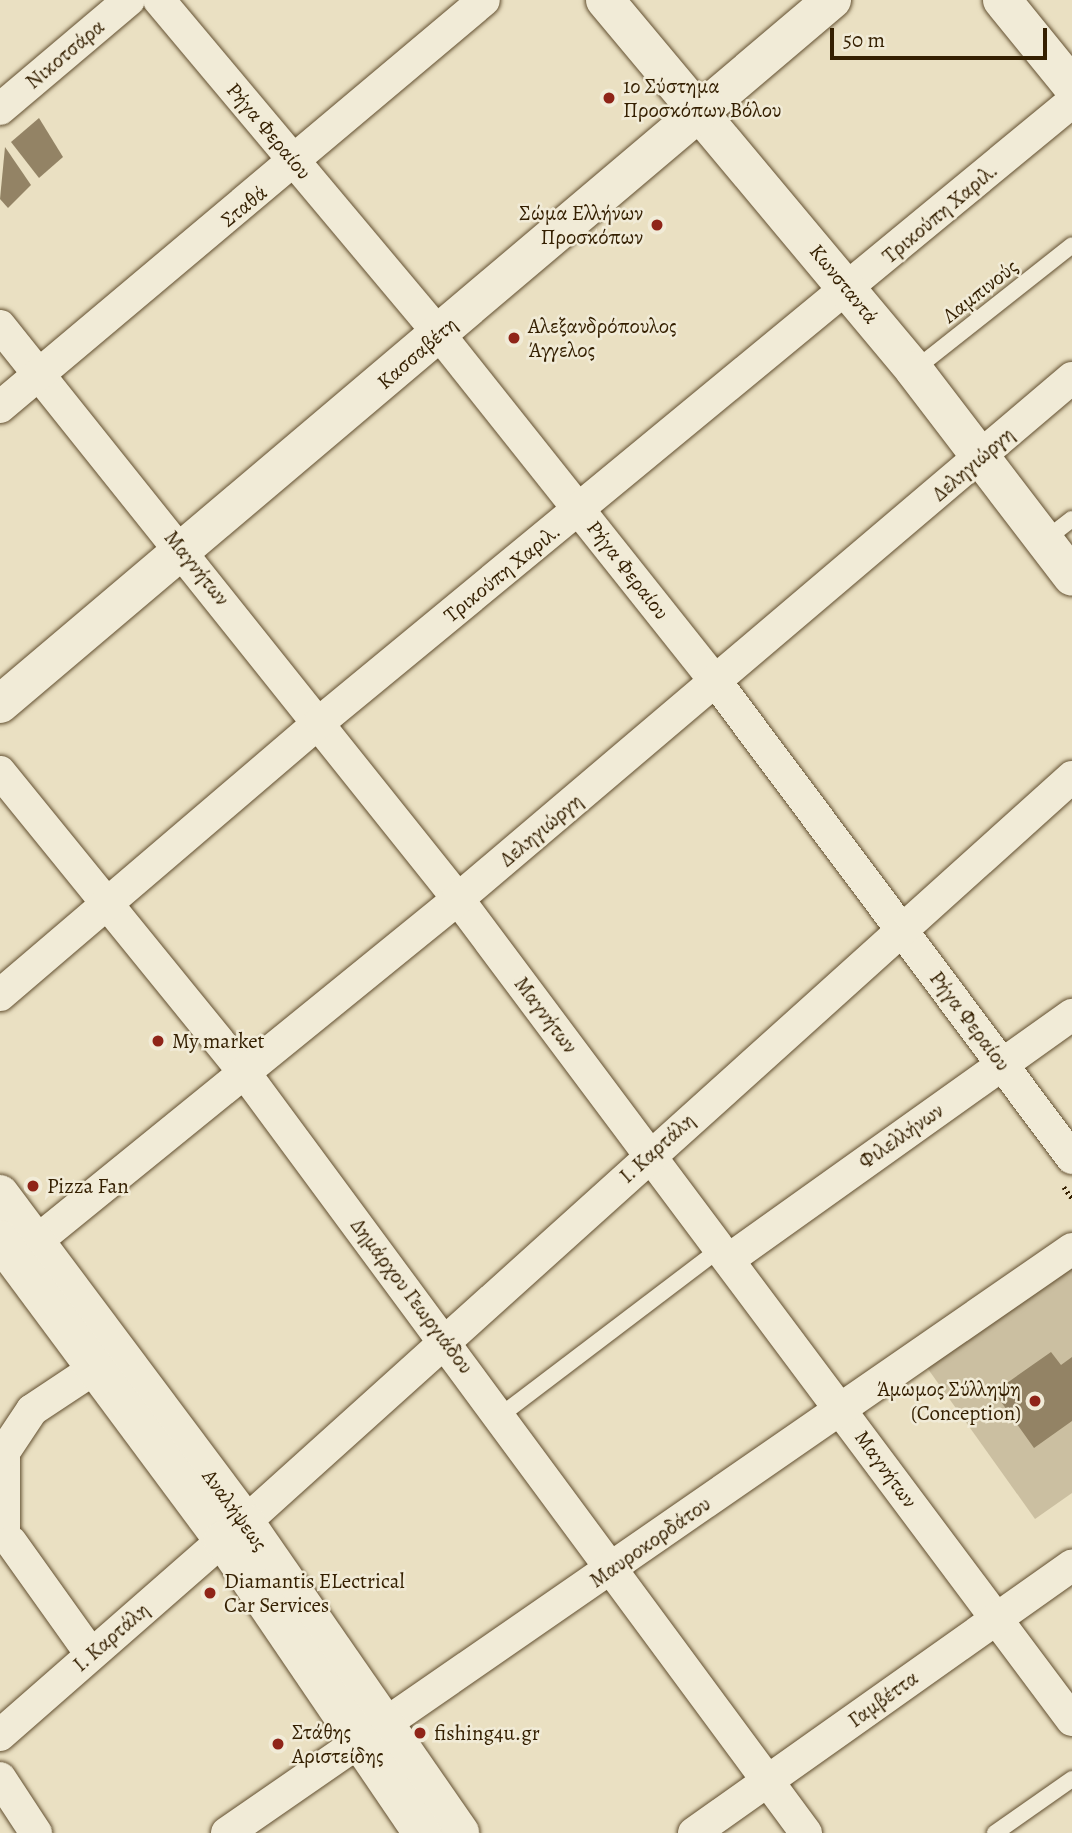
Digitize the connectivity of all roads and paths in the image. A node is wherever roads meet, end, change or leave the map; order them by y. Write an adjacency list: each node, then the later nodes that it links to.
1 (129, 0): 9 (street, Νικοτσάρα)
2 (159, 0): 11 (street, Ρήγα Φεραίου)
3 (484, 0): 11 (street, Σταθά)
4 (605, 0): 10 (street, Κωνσταντά)
5 (832, 0): 10 (street, Κασσαβέτη)
6 (1002, 0): 7 (street)
7 (1072, 86)
8 (1072, 102): 13 (street, Τρικούπη Χαριλ.)
9 (0, 109)
10 (702, 112): 13 (street, Κωνσταντά); 15 (street, Κασσαβέτη)
11 (296, 163): 15 (street, Ρήγα Φεραίου); 17 (street, Σταθά)
12 (1072, 245): 16 (lane, Λαμπινούς)
13 (849, 290): 16 (street, Κωνσταντά); 21 (street, Τρικούπη Χαριλ.)
14 (0, 326): 17 (street, Μαγνήτων)
15 (439, 334): 21 (street, Ρήγα Φεραίου); 23 (street, Κασσαβέτη)
16 (914, 370): 20 (street, Κωνσταντά)
17 (39, 374): 19 (street, Σταθά); 23 (street, Μαγνήτων)
18 (1072, 378): 20 (street, Δεληγιώργη)
19 (0, 407)
20 (982, 456): 22 (street, Κωνσταντά); 25 (street, Δεληγιώργη)
21 (579, 509): 25 (street, Ρήγα Φεραίου); 27 (street, Τρικούπη Χαριλ.)
22 (1059, 529): 24 (street, Κωνσταντά)
23 (182, 550): 26 (street, Κασσαβέτη); 27 (street, Μαγνήτων)
24 (1072, 577)
25 (717, 683): 30 (street, Δεληγιώργη); 32 (street, Ρήγα Φεραίου)
26 (0, 704)
27 (321, 721): 30 (street, Μαγνήτων); 31 (street, Τρικούπη Χαριλ.)
28 (0, 772): 31 (street, Δημάρχου Γεωργιάδου)
29 (1072, 777): 32 (street, Ι. Καρτάλη)
30 (458, 899): 36 (street, Δεληγιώργη); 37 (street, Μαγνήτων)
31 (109, 902): 33 (street, Τρικούπη Χαριλ.); 36 (street, Δημάρχου Γεωργιάδου)
32 (903, 931): 35 (street, Ρήγα Φεραίου); 37 (street, Ι. Καρτάλη)
33 (0, 995)
34 (1072, 1015): 35 (street, Φιλελλήνων)
35 (1002, 1064): 38 (street, Ρήγα Φεραίου); 41 (street, Φιλελλήνων)
36 (244, 1072): 42 (street, Δεληγιώργη); 43 (street, Δημάρχου Γεωργιάδου)
37 (651, 1154): 41 (street, Μαγνήτων); 43 (street, Ι. Καρτάλη)
38 (1072, 1158)
39 (0, 1194): 42 (street, Αναλήψεως)
40 (1072, 1249): 45 (street, Μαυροκορδάτου)
41 (726, 1252): 45 (street, Μαγνήτων); 46 (lane)
42 (13, 1253): 44 (street, Αναλήψεως); 47 (street, Αναλήψεως)
43 (445, 1340): 46 (street, Δημάρχου Γεωργιάδου); 47 (street, Ι. Καρτάλη)
44 (97, 1367): 47 (street, Αναλήψεως); 51 (street)
45 (842, 1408): 49 (street, Μαυροκορδάτου); 50 (street, Μαγνήτων)
46 (501, 1415): 49 (street, Δημάρχου Γεωργιάδου)
47 (234, 1531): 51 (street, Ι. Καρτάλη); 54 (street, Αναλήψεως)
48 (1072, 1565): 50 (street, Γαμβέττα)
49 (613, 1568): 54 (street, Μαυροκορδάτου); 57 (street, Δημάρχου Γεωργιάδου)
50 (997, 1618): 52 (street, Μαγνήτων); 57 (street, Γαμβέττα)
51 (91, 1654): 53 (street, Ι. Καρτάλη)
52 (1072, 1720)
53 (0, 1735)
54 (374, 1736): 59 (street, Μαυροκορδάτου); 60 (street, Αναλήψεως); 61 (street, Αναλήψεως)
55 (0, 1778): 58 (street)
56 (1072, 1779): 64 (lane)
57 (768, 1782): 62 (street, Γαμβέττα); 63 (street, Δημάρχου Γεωργιάδου)
58 (36, 1833)
59 (227, 1833)
60 (422, 1833)
61 (460, 1833)
62 (694, 1833)
63 (806, 1833)
64 (995, 1833)

